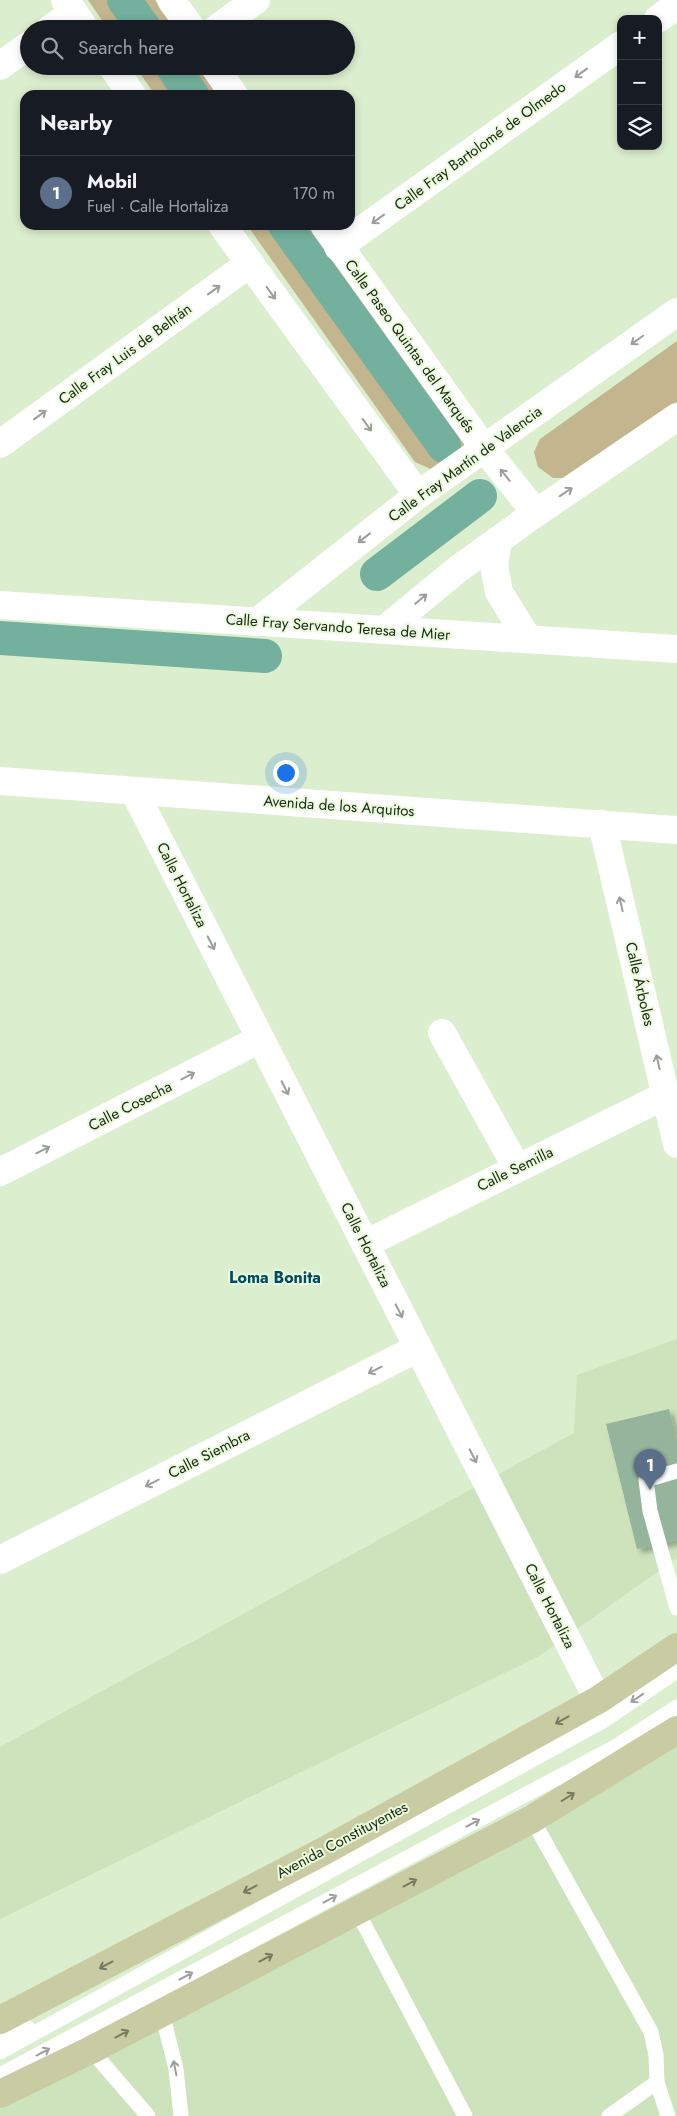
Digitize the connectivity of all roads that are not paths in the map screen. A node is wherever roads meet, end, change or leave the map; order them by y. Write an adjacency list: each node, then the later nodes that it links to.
1 (171, 0): 7 (street)
2 (256, 0): 8 (street)
3 (677, 5): 5 (street)
4 (75, 13): 6 (street)
5 (662, 16)
6 (64, 20)
7 (185, 20)
8 (228, 20)
9 (617, 48): 16 (street, Calle Fray Bartolomé de Olmedo, one-way to 16)
10 (20, 52): 11 (street)
11 (0, 66)
12 (118, 75): 14 (street)
13 (220, 75): 15 (street)
14 (129, 90)
15 (231, 90)
16 (355, 220)
17 (225, 230): 19 (street)
18 (331, 236): 23 (street, Calle Paseo Quintas del Marqués)
19 (249, 264): 22 (street, Calle Fray Luis de Beltrán, one-way to 19); 24 (street, one-way to 24)
20 (677, 312): 23 (street, Calle Fray Martín de Valencia, one-way to 23)
21 (677, 417): 25 (street, one-way to 21)
22 (0, 444)
23 (484, 448): 24 (street, Calle Fray Martín de Valencia); 25 (street, Calle Paseo Quintas del Marqués, one-way to 23)
24 (418, 495): 28 (street, Calle Fray Martín de Valencia, one-way to 28)
25 (536, 513): 26 (street)
26 (498, 540): 29 (street, one-way to 26); 30 (street)
27 (0, 605): 28 (street, Calle Fray Servando Teresa de Mier)
28 (257, 622): 29 (street, Calle Fray Servando Teresa de Mier)
29 (384, 630): 30 (street, Calle Fray Servando Teresa de Mier)
30 (528, 639): 31 (street, Calle Fray Servando Teresa de Mier)
31 (677, 649)
32 (0, 781): 33 (street, Avenida de los Arquitos)
33 (134, 791): 34 (street, Avenida de los Arquitos); 37 (street, Calle Hortaliza, one-way to 37)
34 (602, 824): 35 (street, Avenida de los Arquitos); 38 (street, Calle Árboles, one-way to 34)
35 (677, 830)
36 (442, 1033): 39 (street)
37 (260, 1039): 40 (street, Calle Cosecha, one-way to 37); 41 (street, Calle Hortaliza, one-way to 41)
38 (673, 1119): 39 (street, Calle Semilla)
39 (517, 1168): 41 (street, Calle Semilla)
40 (0, 1172)
41 (365, 1244): 42 (street, Calle Hortaliza, one-way to 42)
42 (418, 1348): 44 (street, Calle Siembra, one-way to 44); 48 (street, Calle Hortaliza, one-way to 48)
43 (677, 1471): 45 (lane)
44 (0, 1560)
45 (677, 1608)
46 (677, 1647): 48 (main road, Avenida Constituyentes)
47 (677, 1671): 54 (lane, one-way to 54)
48 (598, 1700): 55 (main road, Avenida Constituyentes, one-way to 55)
49 (677, 1707): 59 (lane, one-way to 49)
50 (677, 1730): 51 (main road, one-way to 50)
51 (532, 1819): 52 (main road, one-way to 51); 60 (lane)
52 (356, 1911): 53 (main road, one-way to 52); 64 (lane)
53 (162, 2013): 57 (main road, one-way to 53); 63 (lane, one-way to 53)
54 (68, 2015): 56 (lane); 58 (lane)
55 (0, 2020)
56 (0, 2038)
57 (91, 2050): 61 (main road); 62 (lane)
58 (0, 2052)
59 (0, 2075)
60 (657, 2082): 65 (lane); 66 (lane)
61 (0, 2094)
62 (148, 2116)
63 (181, 2116)
64 (465, 2116)
65 (608, 2116)
66 (668, 2116)

